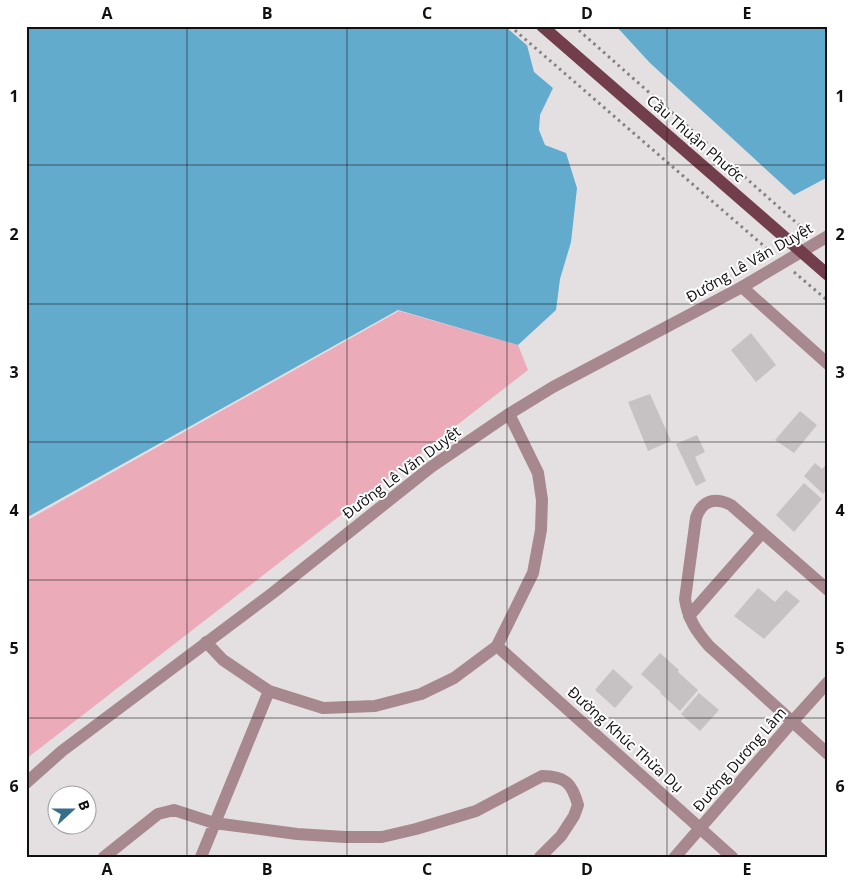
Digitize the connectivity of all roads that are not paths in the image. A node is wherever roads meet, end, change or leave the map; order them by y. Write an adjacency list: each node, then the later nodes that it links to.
1 (542, 26): 3 (main road, Cầu Thuận Phước, bridge)
2 (828, 236): 4 (street, Đường Lê Văn Duyệt)
3 (828, 275)
4 (742, 287): 5 (street); 6 (street, Đường Lê Văn Duyệt)
5 (828, 364)
6 (509, 414): 10 (street, Đường Lê Văn Duyệt); 11 (street)
7 (762, 533): 8 (street); 9 (street); 9 (street)
8 (828, 590)
9 (689, 616): 14 (street)
10 (206, 642): 13 (street); 16 (street, Đường Lê Văn Duyệt)
11 (498, 646): 13 (street); 18 (street, Đường Khúc Thừa Dụ)
12 (828, 682): 14 (street, Đường Dương Lâm)
13 (268, 691): 17 (street)
14 (792, 722): 15 (street); 18 (street, Đường Dương Lâm)
15 (828, 754)
16 (26, 783)
17 (214, 823): 19 (street); 20 (street); 21 (street)
18 (700, 828): 22 (street, Đường Dương Lâm); 23 (street, Đường Khúc Thừa Dụ)
19 (104, 857)
20 (201, 857)
21 (540, 857)
22 (675, 857)
23 (732, 857)

